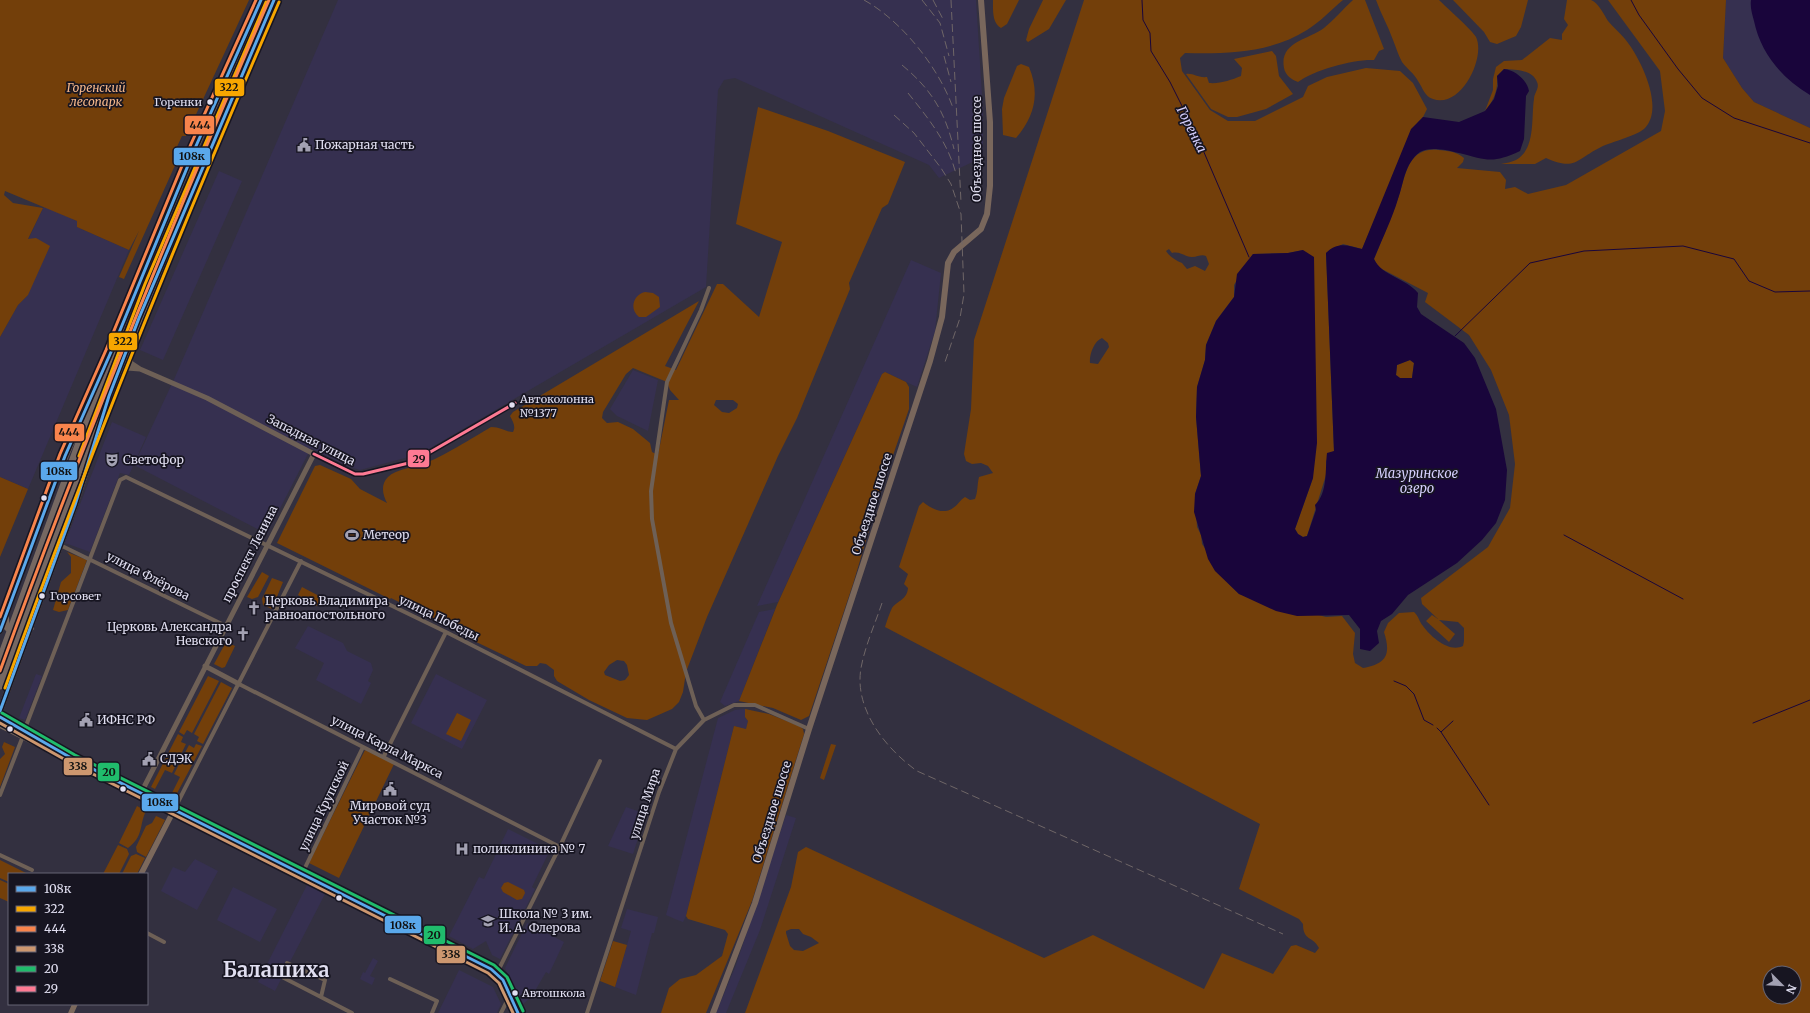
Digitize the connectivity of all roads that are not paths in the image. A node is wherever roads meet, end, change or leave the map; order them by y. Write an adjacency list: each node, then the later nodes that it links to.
1 (261, 0): 6 (highway)
2 (274, 0): 5 (highway)
3 (982, 0): 29 (main road, Объездное шоссе)
4 (709, 288): 27 (street)
5 (127, 349): 7 (street, Западная улица); 8 (highway)
6 (111, 352): 16 (main road); 21 (highway)
7 (140, 369): 8 (street); 11 (street, Западная улица)
8 (117, 376): 9 (highway)
9 (109, 396): 12 (main road); 24 (highway)
10 (516, 403): 11 (street, Западная улица)
11 (314, 454): 13 (street, проспект Ленина)
12 (60, 545): 14 (street, улица Флёрова); 18 (main road)
13 (267, 546): 14 (street, улица Победы); 15 (street, улица Победы); 17 (street, проспект Ленина)
14 (91, 559): 17 (street, улица Флёрова); 30 (street)
15 (301, 561): 20 (street, улица Победы); 23 (street)
16 (6, 615): 18 (main road); 19 (main road)
17 (226, 626): 22 (street, проспект Ленина)
18 (31, 628): 25 (main road)
19 (0, 631)
20 (446, 632): 32 (street, улица Победы); 33 (street)
21 (0, 659)
22 (205, 666): 23 (street, улица Карла Маркса); 35 (street, проспект Ленина)
23 (239, 684): 31 (street, улица Карла Маркса); 37 (street)
24 (0, 686)
25 (0, 712)
26 (0, 717): 30 (main road)
27 (704, 720): 29 (street, улица Мира); 32 (street, улица Мира)
28 (0, 725): 30 (main road)
29 (809, 729): 56 (main road, Объездное шоссе)
30 (23, 733): 35 (main road); 36 (street)
31 (363, 746): 33 (street, улица Карла Маркса); 42 (street, улица Крупской)
32 (676, 749): 55 (street, улица Мира)
33 (384, 756): 38 (street, улица Карла Маркса)
34 (600, 761): 38 (street)
35 (141, 793): 37 (main road)
36 (0, 795)
37 (174, 810): 41 (main road); 42 (main road)
38 (560, 847): 46 (street)
39 (0, 855): 40 (street)
40 (32, 870)
41 (142, 873)
42 (302, 874): 46 (main road)
43 (148, 934): 44 (street)
44 (164, 942)
45 (287, 963): 50 (street)
46 (497, 973): 49 (main road)
47 (284, 978): 50 (street)
48 (390, 979): 52 (street)
49 (510, 995): 53 (street); 54 (main road)
50 (321, 997): 51 (street)
51 (352, 1013)
52 (432, 1013)
53 (502, 1013)
54 (518, 1013)
55 (587, 1013)
56 (713, 1013)

